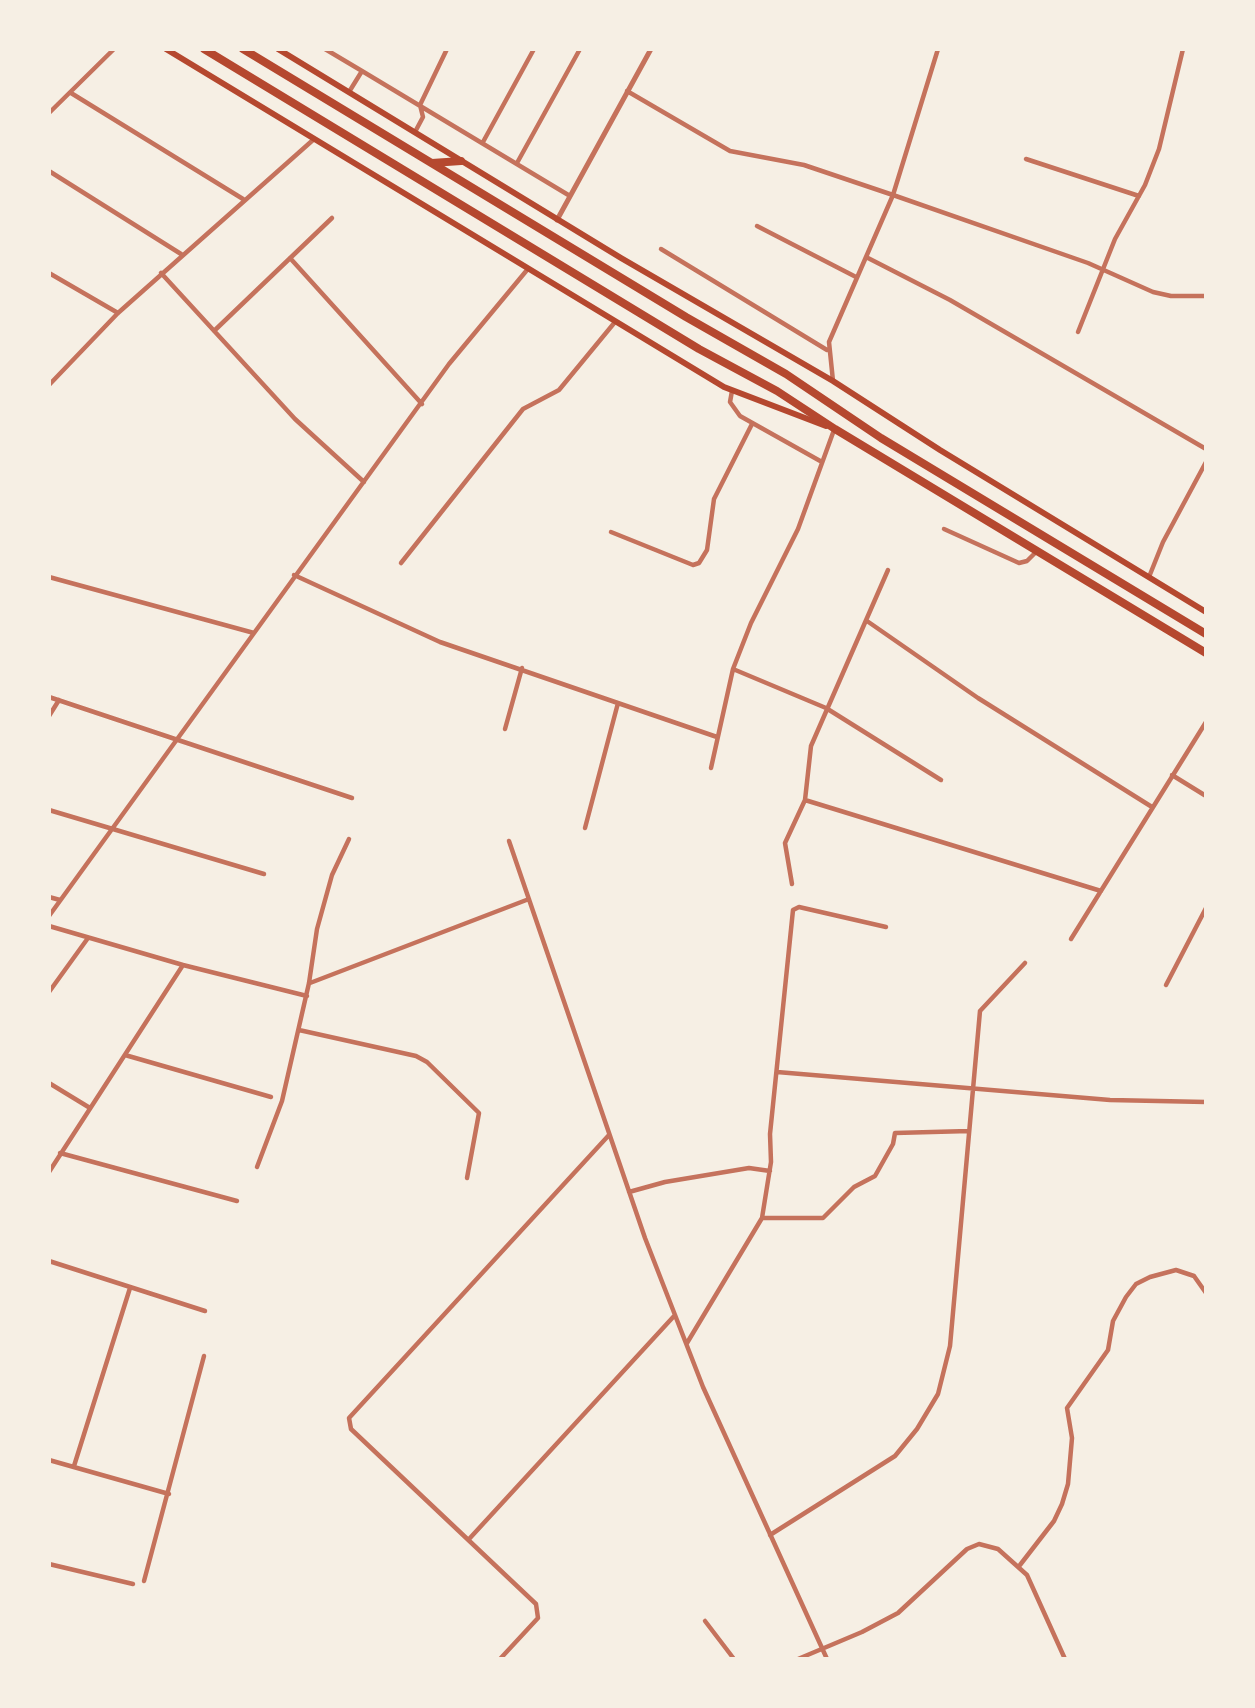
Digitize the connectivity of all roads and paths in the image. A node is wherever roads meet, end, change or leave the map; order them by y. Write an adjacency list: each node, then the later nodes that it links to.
1 (114, 49): 16 (street)
2 (166, 49): 21 (main road)
3 (204, 49): 55 (highway)
4 (243, 49): 25 (highway)
5 (278, 49): 17 (main road)
6 (325, 49): 13 (street)
7 (447, 49): 18 (street)
8 (534, 49): 22 (street)
9 (580, 49): 26 (street)
10 (651, 49): 15 (street)
11 (938, 49): 28 (street)
12 (1183, 49): 30 (street)
13 (335, 51): 14 (street)
14 (362, 71): 17 (street); 18 (street)
15 (627, 91): 28 (street); 29 (street)
16 (71, 93): 19 (street); 31 (street)
17 (349, 93): 20 (main road)
18 (420, 105): 20 (street); 22 (street)
19 (49, 113)
20 (415, 133): 24 (main road)
21 (313, 140): 31 (street); 39 (main road)
22 (483, 142): 26 (street)
23 (1026, 159): 30 (street)
24 (461, 161): 25 (highway); 33 (main road)
25 (431, 163): 71 (highway)
26 (517, 163): 29 (street)
27 (49, 172): 36 (street)
28 (893, 195): 37 (street); 40 (street)
29 (570, 196): 33 (street)
30 (1139, 196): 40 (street)
31 (243, 199): 36 (street)
32 (332, 218): 38 (street)
33 (557, 219): 50 (main road)
34 (757, 226): 43 (street)
35 (661, 249): 49 (street)
36 (181, 254): 42 (street)
37 (866, 257): 43 (street); 56 (street)
38 (289, 258): 47 (street); 53 (street)
39 (527, 270): 46 (main road); 53 (street)
40 (1103, 270): 44 (street); 48 (street)
41 (49, 273): 45 (street)
42 (161, 273): 45 (street); 47 (street)
43 (856, 277): 49 (street)
44 (1206, 296)
45 (118, 313): 51 (street)
46 (615, 322): 52 (main road); 63 (street)
47 (214, 331): 59 (street)
48 (1078, 332)
49 (827, 350): 50 (street)
50 (833, 381): 67 (main road)
51 (49, 385)
52 (732, 391): 54 (street); 55 (main road)
53 (422, 404): 59 (street)
54 (752, 424): 57 (street); 61 (street)
55 (835, 429): 57 (street); 62 (highway)
56 (1206, 449)
57 (822, 462): 74 (street)
58 (1206, 462): 67 (street)
59 (364, 482): 65 (street)
60 (944, 529): 62 (street)
61 (611, 532)
62 (1036, 552): 72 (highway)
63 (401, 564)
64 (888, 570): 69 (street)
65 (294, 575): 70 (street); 73 (street)
66 (49, 577): 70 (street)
67 (1149, 578): 68 (main road)
68 (1206, 612)
69 (867, 621): 78 (street); 90 (street)
70 (254, 633): 83 (street)
71 (1206, 634)
72 (1206, 653)
73 (522, 668): 77 (street); 81 (street)
74 (733, 669): 78 (street); 82 (street)
75 (49, 697): 76 (street)
76 (59, 700): 79 (street); 83 (street)
77 (618, 703): 82 (street); 92 (street)
78 (826, 708): 86 (street); 89 (street)
79 (49, 716)
80 (1206, 722): 85 (street)
81 (505, 729)
82 (717, 737): 84 (street)
83 (177, 742): 88 (street); 93 (street)
84 (711, 768)
85 (1172, 775): 87 (street); 90 (street)
86 (941, 780)
87 (1206, 796)
88 (352, 798)
89 (805, 800): 97 (street); 98 (street)
90 (1152, 807): 98 (street)
91 (49, 810): 93 (street)
92 (585, 828)
93 (112, 830): 96 (street); 101 (street)
94 (349, 839): 110 (street)
95 (509, 841): 100 (street)
96 (264, 874)
97 (792, 884)
98 (1101, 891): 107 (street)
99 (49, 897): 101 (street)
100 (529, 899): 110 (street); 123 (street)
101 (60, 900): 103 (street)
102 (1206, 908): 111 (street)
103 (49, 916)
104 (49, 926): 106 (street)
105 (886, 927): 116 (street)
106 (88, 938): 109 (street); 112 (street)
107 (1071, 939)
108 (1025, 963): 118 (street)
109 (183, 965): 113 (street); 115 (street)
110 (309, 983): 113 (street)
111 (1166, 985)
112 (49, 992)
113 (307, 996): 114 (street)
114 (299, 1030): 125 (street); 128 (street)
115 (125, 1055): 119 (street); 121 (street)
116 (777, 1072): 118 (street); 126 (street)
117 (49, 1083): 121 (street)
118 (973, 1088): 120 (street); 122 (street)
119 (271, 1097)
120 (1206, 1102)
121 (90, 1108): 124 (street)
122 (969, 1131): 131 (street); 142 (street)
123 (610, 1135): 129 (street); 143 (street)
124 (60, 1153): 127 (street); 130 (street)
125 (257, 1167)
126 (770, 1171): 129 (street); 131 (street)
127 (49, 1172)
128 (467, 1178)
129 (629, 1192): 136 (street)
130 (237, 1201)
131 (762, 1218): 137 (street)
132 (49, 1261): 133 (street)
133 (130, 1288): 135 (street); 140 (street)
134 (1206, 1293): 145 (street)
135 (205, 1311)
136 (675, 1315): 137 (street); 143 (street)
137 (686, 1344): 142 (street)
138 (204, 1356): 141 (street)
139 (49, 1460): 140 (street)
140 (74, 1466): 141 (street)
141 (169, 1494): 146 (street)
142 (770, 1535): 149 (street)
143 (470, 1538): 150 (street)
144 (49, 1564): 147 (street)
145 (1020, 1565): 149 (street); 154 (street)
146 (144, 1581)
147 (133, 1584)
148 (705, 1621): 151 (street)
149 (822, 1649): 152 (street); 153 (street)
150 (500, 1659)
151 (734, 1659)
152 (798, 1659)
153 (827, 1659)
154 (1065, 1659)

